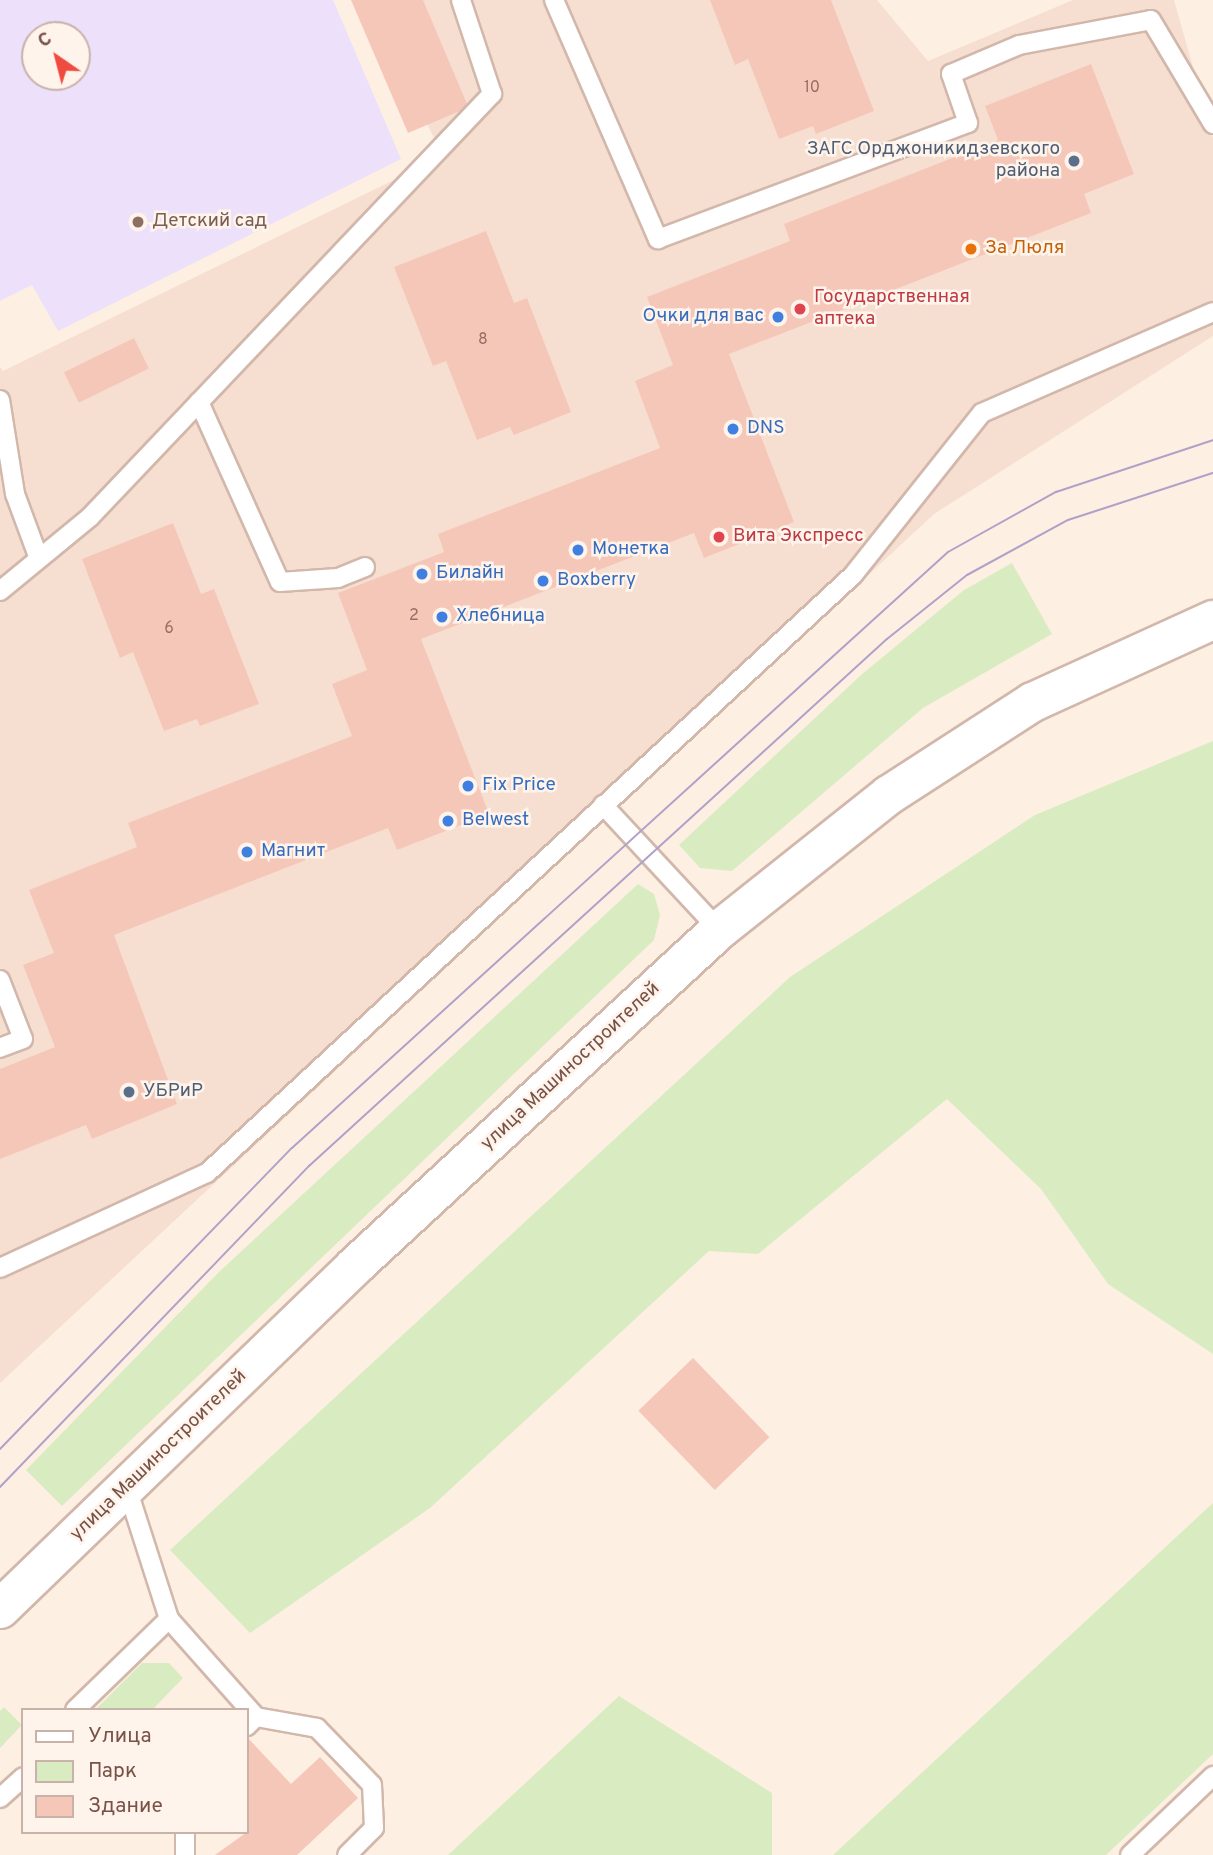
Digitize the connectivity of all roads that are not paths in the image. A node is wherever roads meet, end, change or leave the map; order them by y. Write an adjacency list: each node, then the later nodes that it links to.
1 (461, 0): 6 (lane)
2 (554, 0): 3 (lane)
3 (1213, 124)
4 (1213, 312): 11 (lane)
5 (0, 400): 7 (lane)
6 (199, 402): 7 (lane); 8 (lane)
7 (39, 559): 9 (lane)
8 (365, 567)
9 (0, 591)
10 (1213, 620): 12 (main road, улица Машиностроителей)
11 (604, 804): 12 (lane); 15 (lane)
12 (719, 930): 16 (main road, улица Машиностроителей)
13 (0, 980): 14 (lane)
14 (0, 1048)
15 (0, 1268)
16 (127, 1488): 17 (main road, улица Машиностроителей); 18 (lane)
17 (0, 1609)
18 (169, 1619): 19 (lane); 20 (lane)
19 (77, 1708)
20 (241, 1708)
21 (252, 1721): 27 (lane)
22 (1213, 1776): 28 (lane)
23 (21, 1779): 24 (lane)
24 (0, 1798)
25 (186, 1834): 26 (lane)
26 (185, 1855)
27 (347, 1855)
28 (1130, 1855)

